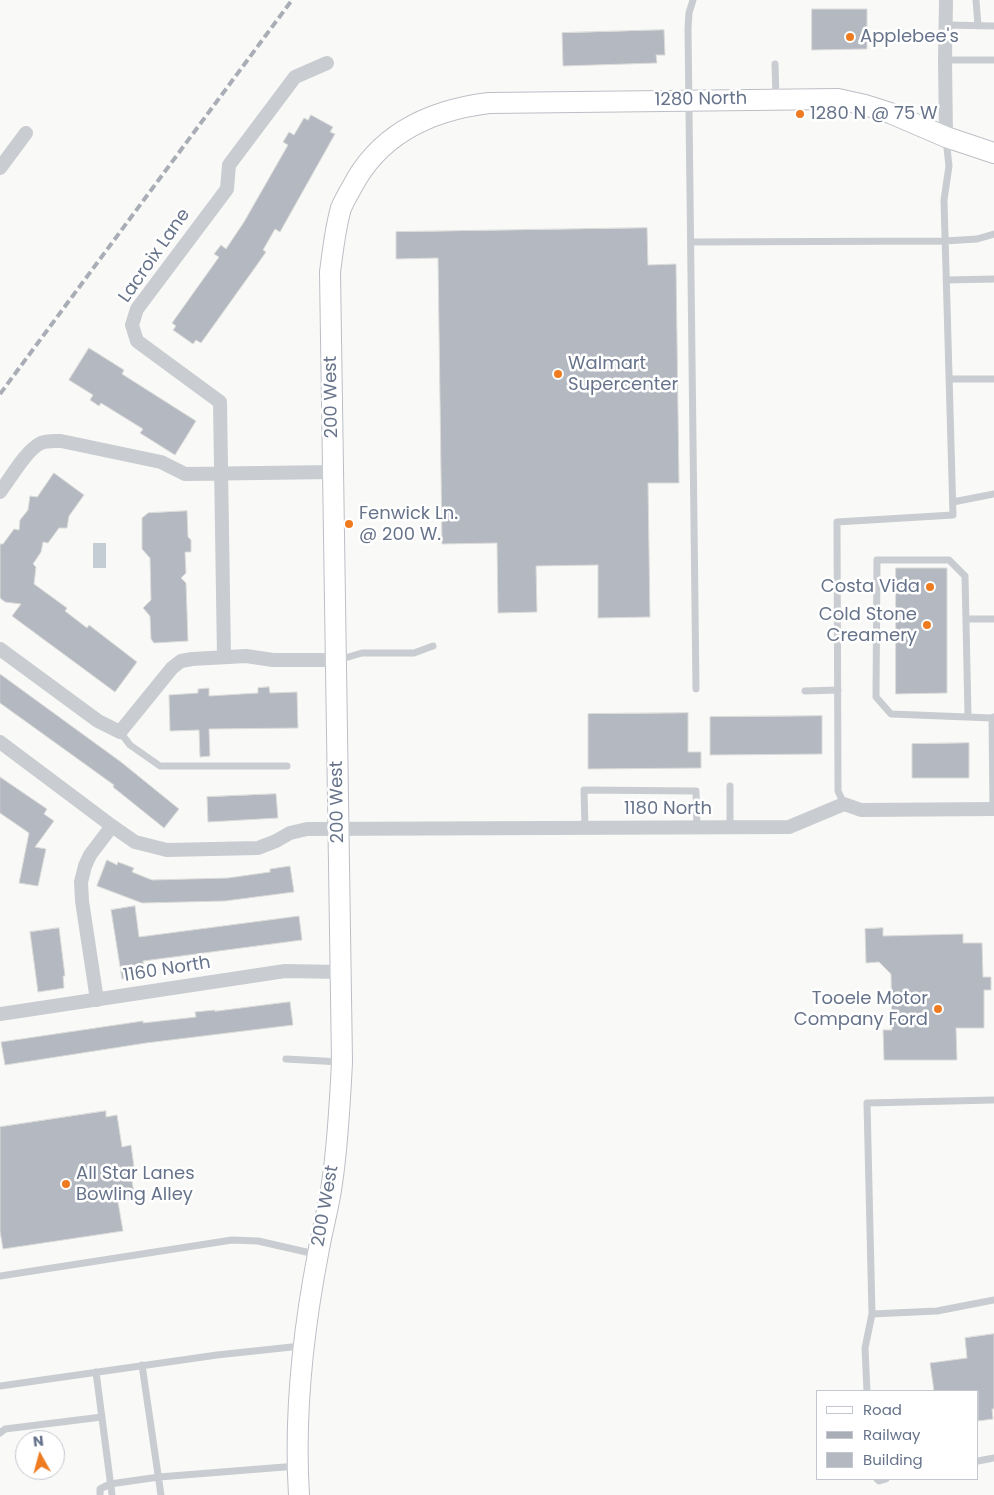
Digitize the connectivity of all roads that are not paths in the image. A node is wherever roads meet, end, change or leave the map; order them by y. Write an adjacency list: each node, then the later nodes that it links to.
1 (693, 0): 12 (lane)
2 (946, 0): 4 (street)
3 (976, 0): 5 (lane)
4 (947, 25): 5 (lane); 7 (street)
5 (978, 26): 6 (lane)
6 (994, 26)
7 (944, 60): 8 (lane); 15 (street)
8 (994, 60)
9 (327, 63): 26 (street, Lacroix Lane)
10 (775, 64): 11 (lane)
11 (776, 99): 12 (street, 1280 North); 15 (street, 1280 North)
12 (690, 100): 13 (street, 1280 North); 20 (lane)
13 (403, 131): 25 (street, 200 West)
14 (26, 134): 17 (street)
15 (946, 137): 16 (street, 1280 North); 19 (lane)
16 (994, 153)
17 (0, 168)
18 (994, 234): 19 (lane)
19 (945, 241): 20 (lane); 22 (lane)
20 (691, 242): 36 (lane)
21 (994, 278): 22 (lane)
22 (946, 280): 23 (lane)
23 (949, 379): 24 (lane); 29 (lane)
24 (994, 379)
25 (334, 472): 26 (street); 35 (street, 200 West)
26 (222, 474): 27 (street); 34 (street, Lacroix Lane)
27 (0, 492)
28 (994, 494): 29 (lane)
29 (953, 502): 37 (lane)
30 (966, 619): 31 (lane); 39 (lane); 39 (lane)
31 (994, 619)
32 (432, 646): 35 (lane)
33 (0, 649): 41 (street)
34 (224, 657): 35 (street); 41 (street)
35 (336, 660): 51 (street, 200 West)
36 (696, 690)
37 (838, 690): 38 (lane); 45 (lane)
38 (805, 691)
39 (968, 716): 40 (lane)
40 (993, 718): 46 (lane)
41 (120, 732): 43 (lane)
42 (0, 742): 47 (street, 1180 North)
43 (287, 766)
44 (730, 786): 49 (lane)
45 (844, 804): 46 (street); 49 (street, 1180 North)
46 (994, 811)
47 (112, 826): 51 (street, 1180 North); 53 (street)
48 (697, 827): 49 (street, 1180 North); 50 (street, 1180 North); 50 (lane)
49 (730, 827)
50 (585, 828): 51 (street, 1180 North)
51 (338, 830): 52 (street, 200 West)
52 (340, 972): 53 (street, 1160 North); 56 (street, 200 West)
53 (97, 1000): 54 (street, 1160 North)
54 (0, 1014)
55 (286, 1058): 56 (lane)
56 (342, 1062): 58 (street, 200 West)
57 (994, 1100): 61 (lane)
58 (318, 1254): 59 (lane); 62 (street, 200 West)
59 (0, 1276)
60 (994, 1300): 61 (lane)
61 (872, 1314): 66 (lane)
62 (304, 1346): 63 (lane); 71 (street, 200 West)
63 (142, 1365): 64 (lane); 72 (lane)
64 (96, 1372): 65 (lane); 67 (lane)
65 (0, 1386)
66 (867, 1390)
67 (102, 1418): 68 (lane); 73 (lane)
68 (0, 1433)
69 (994, 1458): 70 (lane)
70 (979, 1461)
71 (298, 1466): 72 (lane); 77 (street, 200 West)
72 (159, 1477): 73 (lane); 76 (lane)
73 (110, 1484): 74 (lane); 75 (lane)
74 (100, 1495)
75 (112, 1495)
76 (161, 1495)
77 (299, 1495)

